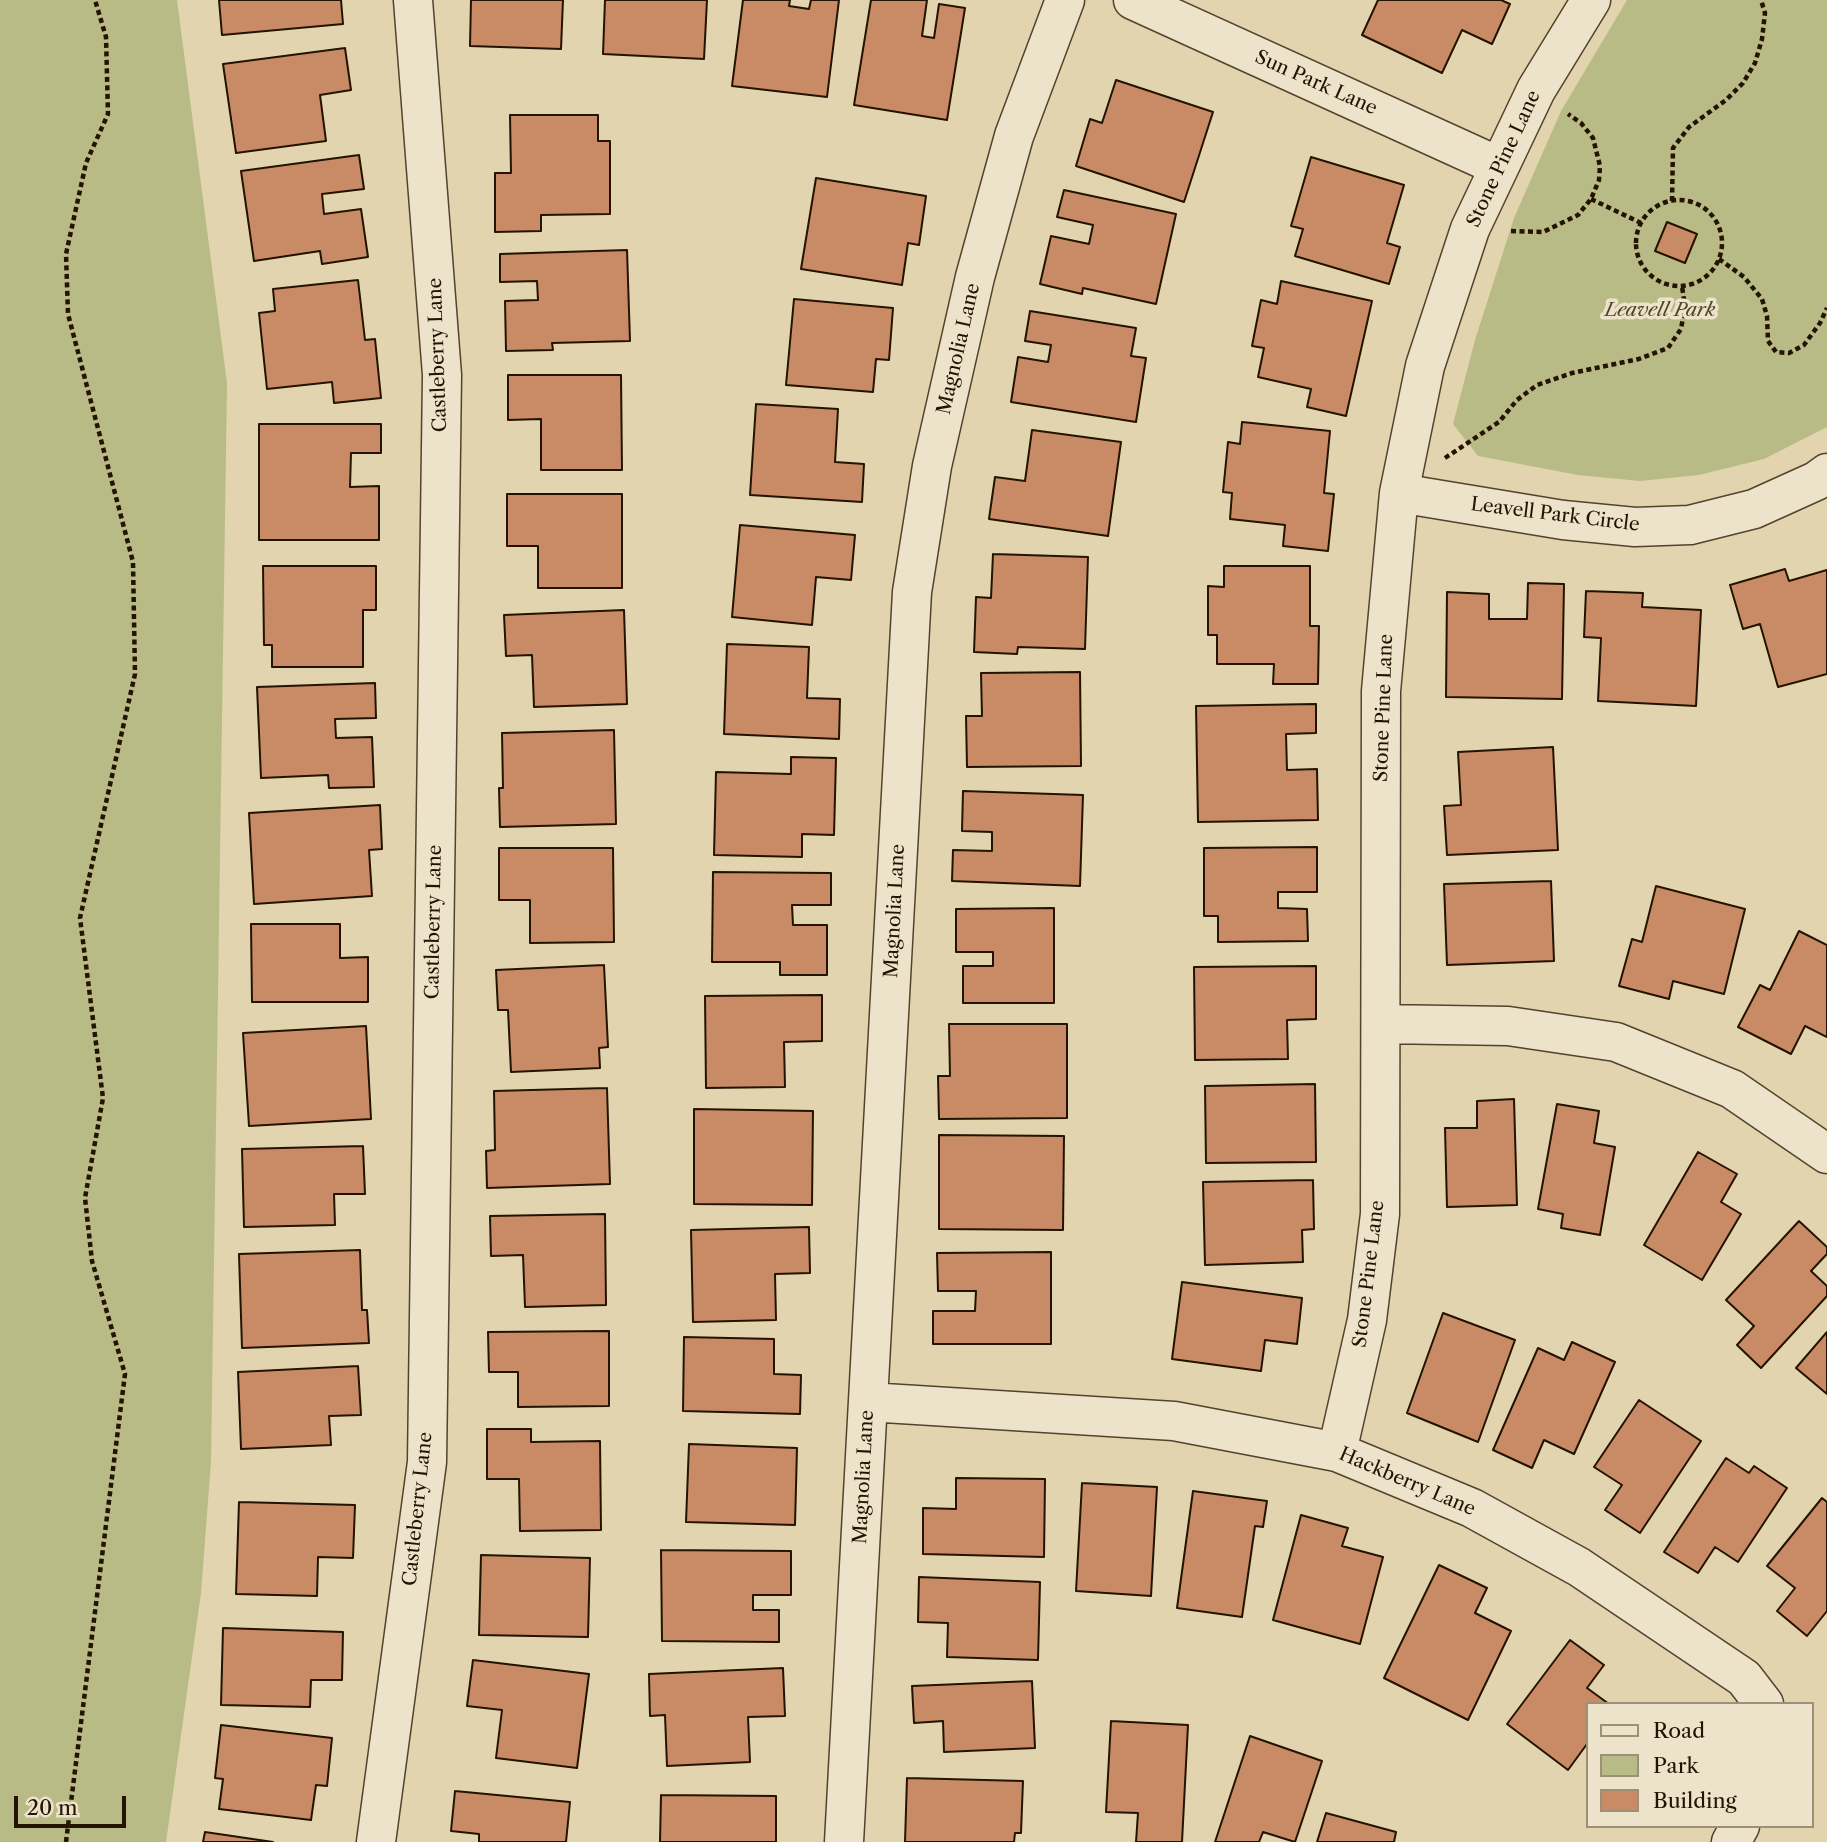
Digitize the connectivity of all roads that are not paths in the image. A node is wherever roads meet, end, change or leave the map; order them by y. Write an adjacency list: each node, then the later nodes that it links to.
1 (413, 0): 13 (street, Castleberry Lane)
2 (1065, 0): 10 (street, Magnolia Lane)
3 (1133, 0): 5 (street, Sun Park Lane)
4 (1591, 0): 5 (street, Stone Pine Lane)
5 (1498, 166): 7 (street, Stone Pine Lane)
6 (1827, 473): 7 (street, Leavell Park Circle)
7 (1399, 493): 8 (street, Stone Pine Lane)
8 (1381, 1024): 9 (street); 11 (street, Stone Pine Lane)
9 (1827, 1154)
10 (868, 1402): 11 (street, Hackberry Lane); 14 (street, Magnolia Lane)
11 (1337, 1452): 12 (street, Hackberry Lane)
12 (1762, 1702)
13 (376, 1842)
14 (844, 1842)

